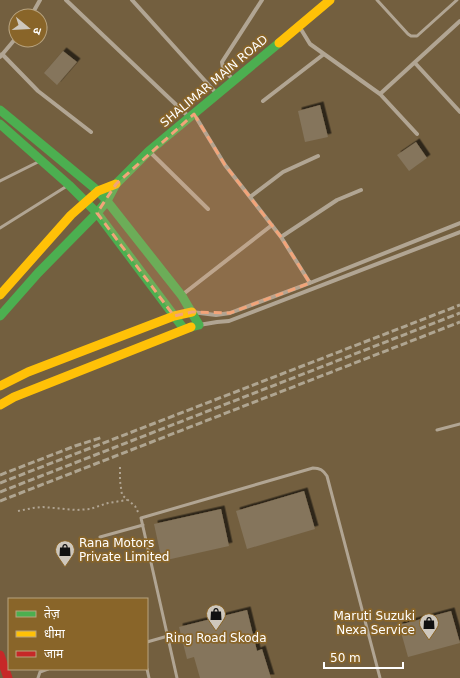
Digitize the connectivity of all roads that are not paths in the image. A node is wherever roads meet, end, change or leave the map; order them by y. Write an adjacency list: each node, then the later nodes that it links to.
1 (66, 0): 19 (street)
2 (132, 0): 15 (street)
3 (262, 0): 13 (street)
4 (330, 0): 8 (street, SHALIMAR MAIN ROAD)
5 (377, 0): 6 (lane)
6 (457, 0)
7 (460, 21): 12 (street)
8 (298, 26): 10 (street); 13 (street, SHALIMAR MAIN ROAD)
9 (8, 47): 11 (street)
10 (324, 54): 14 (street); 16 (street)
11 (1, 55): 21 (street)
12 (415, 63): 14 (street); 18 (street)
13 (234, 81): 15 (street, SHALIMAR MAIN ROAD)
14 (380, 94): 22 (street)
15 (217, 95): 19 (street, SHALIMAR MAIN ROAD)
16 (263, 101)
17 (0, 110): 30 (street)
18 (460, 112)
19 (192, 116): 23 (street, SHALIMAR MAIN ROAD); 31 (street)
20 (0, 124): 25 (street)
21 (91, 132)
22 (417, 134)
23 (149, 151): 27 (street, SHALIMAR MAIN ROAD); 34 (street)
24 (318, 156): 31 (street)
25 (41, 160): 26 (lane); 28 (street)
26 (0, 181)
27 (116, 184): 30 (street, SHALIMAR MAIN ROAD); 33 (street, SHALIMAR MAIN ROAD)
28 (68, 185): 32 (street); 38 (lane)
29 (361, 190): 40 (street)
30 (98, 191): 32 (street, SHALIMAR MAIN ROAD); 33 (street)
31 (250, 197): 37 (street)
32 (86, 201): 35 (street); 42 (street, SHALIMAR MAIN ROAD)
33 (107, 201): 35 (street, SHALIMAR MAIN ROAD); 43 (street)
34 (208, 209)
35 (97, 213): 45 (street, SHALIMAR MAIN ROAD); 46 (street)
36 (460, 223): 41 (street)
37 (272, 225): 40 (street); 43 (street)
38 (0, 228)
39 (460, 232): 47 (street)
40 (281, 237): 41 (street)
41 (310, 283): 44 (street)
42 (0, 295)
43 (182, 296): 44 (street)
44 (192, 312): 46 (street); 47 (street)
45 (0, 316)
46 (174, 316): 48 (street); 49 (street)
47 (199, 325): 48 (street)
48 (184, 329): 50 (street)
49 (0, 386)
50 (0, 405)
51 (460, 424): 52 (lane)
52 (437, 430)
53 (143, 525): 54 (lane); 55 (lane); 62 (lane)
54 (100, 537)
55 (168, 636): 56 (lane); 61 (lane)
56 (148, 642)
57 (0, 655): 59 (street)
58 (45, 670): 60 (lane)
59 (8, 678)
60 (38, 678)
61 (178, 678)
62 (380, 678)

